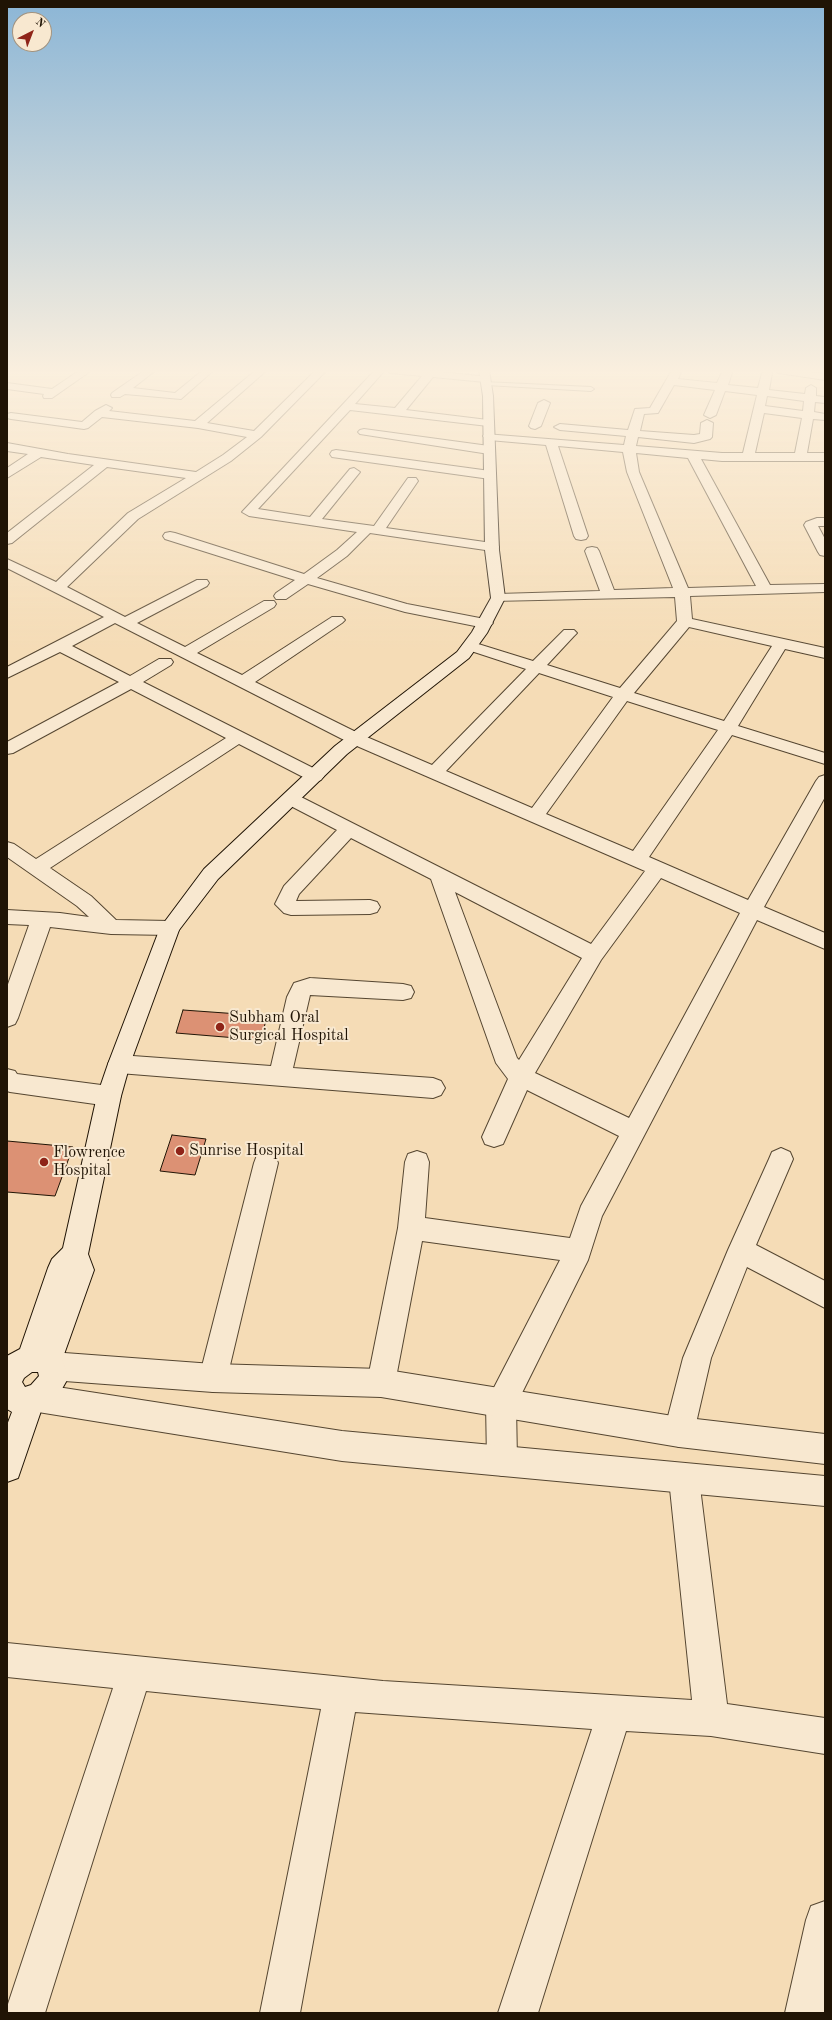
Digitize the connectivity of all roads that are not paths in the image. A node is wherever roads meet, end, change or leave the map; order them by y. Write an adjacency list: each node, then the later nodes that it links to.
1 (21, 464): 12 (street)
2 (104, 464): 21 (street)
3 (115, 464): 14 (street)
4 (217, 464): 14 (street)
5 (293, 464): 16 (street)
6 (415, 464): 13 (street)
7 (490, 464): 13 (street)
8 (558, 464): 20 (street)
9 (632, 464): 32 (street)
10 (698, 464): 31 (street)
11 (354, 472): 16 (street)
12 (7, 474)
13 (490, 474): 22 (street)
14 (199, 476): 29 (street)
15 (412, 481): 18 (street)
16 (313, 521): 18 (street)
17 (825, 522): 24 (street)
18 (372, 530): 22 (street); 27 (street)
19 (170, 536): 27 (street)
20 (581, 536)
21 (7, 540)
22 (492, 547): 34 (street)
23 (592, 551): 33 (street)
24 (825, 552)
25 (13, 566): 26 (street); 29 (street)
26 (7, 578)
27 (306, 580): 38 (street); 43 (street)
28 (202, 583): 35 (street)
29 (58, 588): 35 (street)
30 (825, 588): 31 (street)
31 (765, 590): 32 (street)
32 (682, 592): 33 (street); 37 (street)
33 (609, 595): 34 (street)
34 (498, 598): 38 (street)
35 (119, 620): 41 (street); 43 (street)
36 (338, 620): 51 (street)
37 (685, 622): 40 (street); 52 (street)
38 (485, 623): 42 (street)
39 (569, 633): 48 (street)
40 (781, 643): 44 (street); 53 (street)
41 (60, 646): 47 (street); 50 (street)
42 (470, 646): 48 (street); 55 (street)
43 (186, 653): 51 (street)
44 (825, 653)
45 (7, 655): 47 (street)
46 (165, 662): 50 (street)
47 (25, 664): 49 (street)
48 (535, 667): 52 (street); 58 (street)
49 (7, 673)
50 (131, 682): 54 (street); 56 (street)
51 (244, 682): 55 (street)
52 (623, 695): 53 (street); 62 (street)
53 (728, 728): 57 (street); 65 (street)
54 (239, 737): 59 (street); 66 (street)
55 (356, 739): 58 (street); 59 (street)
56 (7, 749)
57 (825, 759)
58 (434, 773): 62 (street)
59 (315, 776): 61 (street)
60 (825, 781): 70 (street)
61 (291, 799): 63 (street); 74 (street)
62 (534, 816): 65 (street)
63 (349, 829): 68 (street); 69 (street)
64 (7, 848): 66 (street)
65 (637, 860): 67 (street)
66 (36, 868): 73 (street)
67 (657, 869): 70 (street); 76 (street)
68 (439, 875): 76 (street); 81 (street)
69 (370, 907)
70 (752, 910): 75 (street); 85 (street)
71 (7, 917): 72 (street)
72 (42, 919): 73 (street); 78 (street)
73 (112, 927): 74 (street)
74 (170, 928): 79 (street)
75 (825, 941)
76 (594, 955): 81 (street)
77 (403, 992): 80 (street)
78 (7, 1018)
79 (119, 1064): 80 (street); 84 (street)
80 (280, 1076): 83 (street)
81 (521, 1077): 85 (street); 86 (street)
82 (7, 1078): 84 (street)
83 (433, 1088)
84 (109, 1096): 94 (street)
85 (634, 1132): 92 (street)
86 (494, 1137)
87 (781, 1159): 91 (street)
88 (417, 1162): 90 (street)
89 (266, 1163): 95 (street)
90 (411, 1228): 92 (street); 96 (street)
91 (741, 1250): 93 (street); 99 (street)
92 (579, 1251): 98 (street)
93 (825, 1295)
94 (31, 1362): 95 (street); 97 (street); 97 (street)
95 (213, 1378): 96 (street)
96 (381, 1383): 98 (street)
97 (17, 1396): 101 (street); 102 (street)
98 (501, 1403): 99 (street); 101 (street)
99 (679, 1432): 100 (street)
100 (825, 1449)
101 (502, 1461): 103 (street)
102 (7, 1467)
103 (684, 1479): 104 (street); 109 (street)
104 (825, 1491)
105 (7, 1660): 106 (street)
106 (135, 1673): 107 (street); 112 (street)
107 (341, 1694): 108 (street); 113 (street)
108 (614, 1713): 109 (street); 114 (street)
109 (711, 1719): 110 (street)
110 (825, 1736)
111 (825, 1920): 115 (street)
112 (25, 2013)
113 (280, 2013)
114 (518, 2013)
115 (805, 2013)

